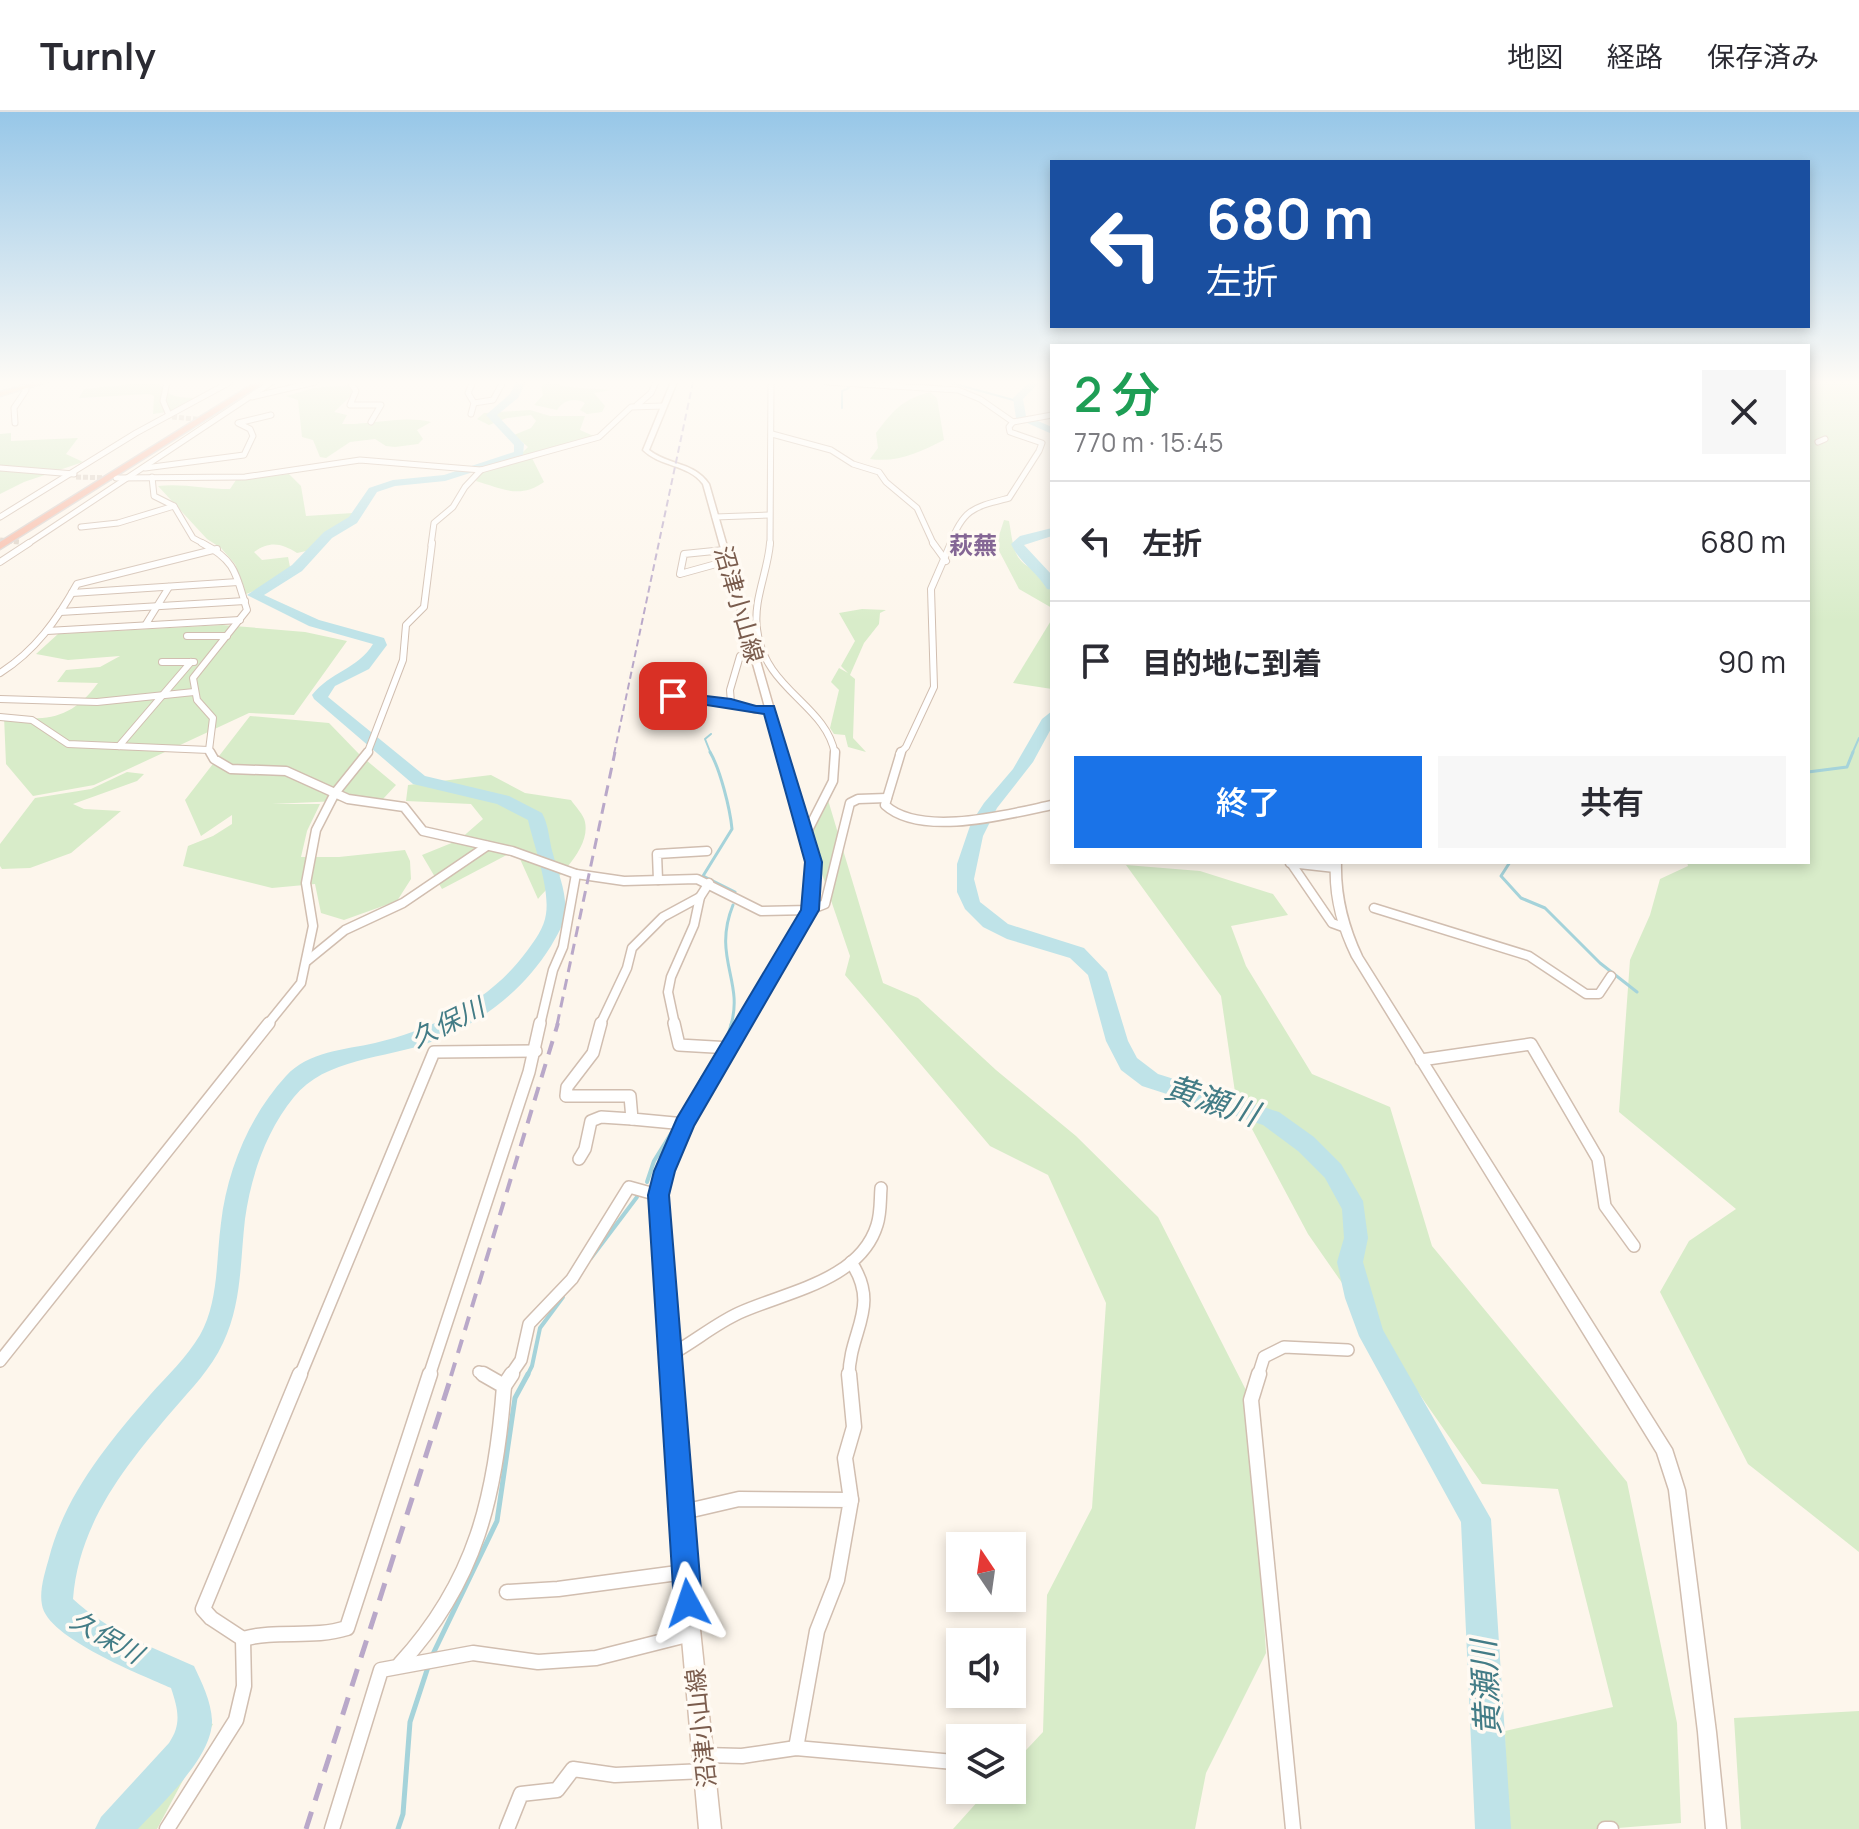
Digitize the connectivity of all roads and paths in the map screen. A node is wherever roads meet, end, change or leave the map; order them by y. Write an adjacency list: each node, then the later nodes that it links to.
1 (96, 462): 16 (street)
2 (117, 462): 25 (highway)
3 (133, 462): 28 (highway)
4 (151, 462): 14 (street)
5 (188, 462): 14 (street)
6 (347, 462): 17 (street)
7 (388, 462): 15 (street)
8 (510, 462): 15 (street)
9 (668, 462): 23 (main road, 沼津小山線)
10 (773, 462): 21 (street)
11 (851, 462): 31 (street)
12 (1034, 462): 31 (street)
13 (0, 468): 16 (street)
14 (142, 468): 19 (street)
15 (481, 470): 60 (street)
16 (75, 475): 22 (street)
17 (152, 477): 19 (street); 20 (street)
18 (116, 478): 19 (street)
19 (126, 478): 27 (street)
20 (174, 506): 24 (street); 29 (street)
21 (769, 515): 23 (street); 42 (street)
22 (0, 517)
23 (715, 517): 30 (main road, 沼津小山線)
24 (81, 527)
25 (0, 534)
26 (19, 542): 27 (street)
27 (31, 543): 32 (street)
28 (0, 546)
29 (217, 549): 33 (street); 35 (street)
30 (726, 556): 30 (street); 42 (main road, 沼津小山線)
31 (946, 561): 61 (street)
32 (0, 562)
33 (238, 582): 34 (street); 36 (street)
34 (169, 587): 35 (street); 37 (street)
35 (72, 593): 38 (street)
36 (245, 601): 37 (street); 39 (street)
37 (156, 607): 38 (street); 40 (street)
38 (60, 612): 41 (street)
39 (240, 620): 40 (street); 44 (street)
40 (146, 624): 41 (street)
41 (47, 631): 49 (street)
42 (752, 631): 56 (main road, 沼津小山線); 63 (street)
43 (187, 636): 44 (street)
44 (227, 636): 48 (street)
45 (740, 656): 55 (street)
46 (162, 662): 47 (street)
47 (191, 662): 48 (street); 53 (street)
48 (205, 662): 51 (street)
49 (0, 673)
50 (12, 689): 54 (street)
51 (194, 692): 53 (street); 59 (street)
52 (644, 693): 55 (street)
53 (161, 697): 54 (street); 58 (street)
54 (1, 699)
55 (731, 703): 56 (street)
56 (769, 709): 63 (main road, 沼津小山線)
57 (0, 717): 58 (street)
58 (119, 746): 59 (street)
59 (209, 750): 60 (street)
60 (335, 793): 64 (street); 75 (street)
61 (887, 798): 62 (street); 73 (street)
62 (1050, 805)
63 (805, 836): 73 (main road, 沼津小山線)
64 (487, 846): 68 (street); 75 (street)
65 (707, 851): 69 (street)
66 (1290, 864): 74 (street)
67 (1336, 865): 74 (street)
68 (570, 873): 69 (street); 78 (street)
69 (658, 880): 70 (street)
70 (709, 883): 71 (street); 73 (street)
71 (700, 897): 77 (street); 80 (street)
72 (1374, 908): 76 (street)
73 (810, 910): 77 (main road, 沼津小山線)
74 (1343, 927): 79 (street)
75 (307, 961): 89 (street)
76 (1611, 976)
77 (731, 1048): 81 (main road, 沼津小山線)
78 (536, 1051): 97 (street); 97 (street)
79 (1421, 1060): 85 (street); 107 (street)
80 (632, 1119): 81 (street); 82 (street)
81 (685, 1124): 84 (main road, 沼津小山線)
82 (579, 1159)
83 (881, 1188): 86 (street)
84 (658, 1195): 88 (main road, 沼津小山線); 91 (street)
85 (1634, 1246)
86 (851, 1262): 88 (street); 92 (street)
87 (1348, 1350): 106 (street)
88 (670, 1355): 93 (main road, 沼津小山線)
89 (0, 1361)
90 (479, 1372): 91 (street)
91 (504, 1386): 98 (street)
92 (851, 1500): 93 (street); 99 (street)
93 (683, 1512): 94 (main road, 沼津小山線)
94 (685, 1572): 95 (street); 96 (main road, 沼津小山線)
95 (507, 1592)
96 (691, 1634): 98 (street); 101 (main road, 沼津小山線)
97 (243, 1639): 102 (street)
98 (400, 1664): 103 (street)
99 (796, 1748): 100 (street); 101 (street)
100 (946, 1761)
101 (704, 1763): 104 (street); 105 (main road, 沼津小山線)
102 (167, 1829)
103 (332, 1829)
104 (507, 1829)
105 (710, 1829)
106 (1293, 1829)
107 (1716, 1829)

